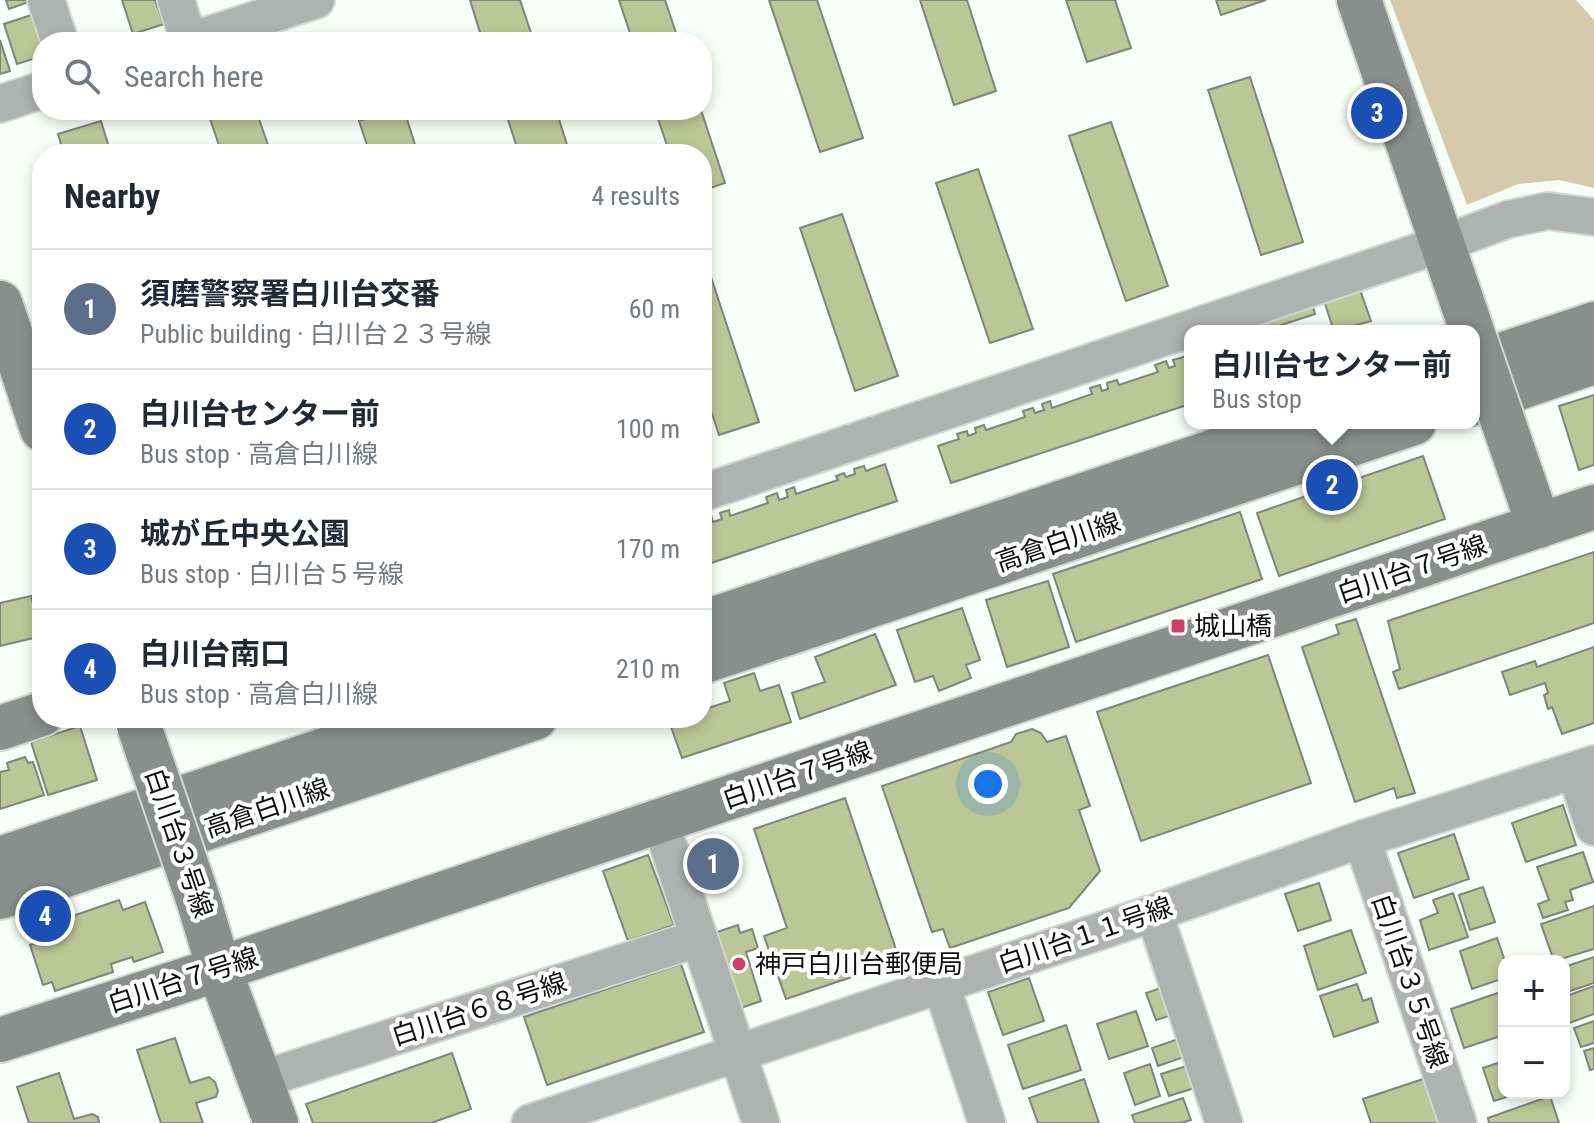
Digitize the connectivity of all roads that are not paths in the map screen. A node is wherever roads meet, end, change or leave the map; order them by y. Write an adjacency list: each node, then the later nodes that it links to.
1 (46, 0): 5 (street)
2 (176, 0): 6 (street)
3 (316, 0): 7 (street)
4 (1359, 0): 11 (street)
5 (57, 32)
6 (185, 32)
7 (218, 32)
8 (32, 93): 9 (street)
9 (0, 104)
10 (1594, 217): 11 (street)
11 (1442, 244): 14 (street); 15 (street)
12 (0, 303): 20 (street)
13 (1594, 324): 18 (street)
14 (1201, 325)
15 (1470, 325)
16 (1184, 331): 24 (street)
17 (1480, 354): 26 (street, bridge)
18 (1480, 362)
19 (1594, 362): 21 (street)
20 (32, 399)
21 (1480, 401)
22 (1281, 429): 27 (street, 高倉白川線)
23 (1396, 429): 28 (street, 高倉白川線)
24 (712, 490)
25 (1594, 507): 26 (street, 白川台７号線)
26 (1539, 526): 35 (street, 白川台７号線)
27 (712, 620)
28 (712, 659)
29 (32, 717): 30 (street)
30 (0, 728)
31 (140, 728): 42 (street, 白川台３号線, bridge)
32 (390, 728): 38 (street, 高倉白川線)
33 (505, 728): 39 (street, 高倉白川線)
34 (1584, 767): 36 (street); 37 (street, 白川台１１号線)
35 (660, 821): 41 (street); 42 (street, 白川台７号線)
36 (1594, 827)
37 (1362, 839): 40 (street, 白川台１１号線); 52 (street, 白川台３５号線)
38 (0, 859)
39 (0, 897)
40 (1154, 913): 43 (street, 白川台１１号線); 51 (street)
41 (699, 938): 45 (street); 46 (street, 白川台６８号線)
42 (219, 969): 44 (street, 白川台７号線); 46 (street, 白川台３号線)
43 (941, 984): 45 (street, 白川台１１号線); 50 (street)
44 (0, 1040)
45 (738, 1053): 48 (street, 白川台１１号線); 49 (street)
46 (260, 1080): 47 (street, 白川台３号線)
47 (276, 1123)
48 (530, 1123)
49 (761, 1123)
50 (987, 1123)
51 (1224, 1123)
52 (1458, 1123)

